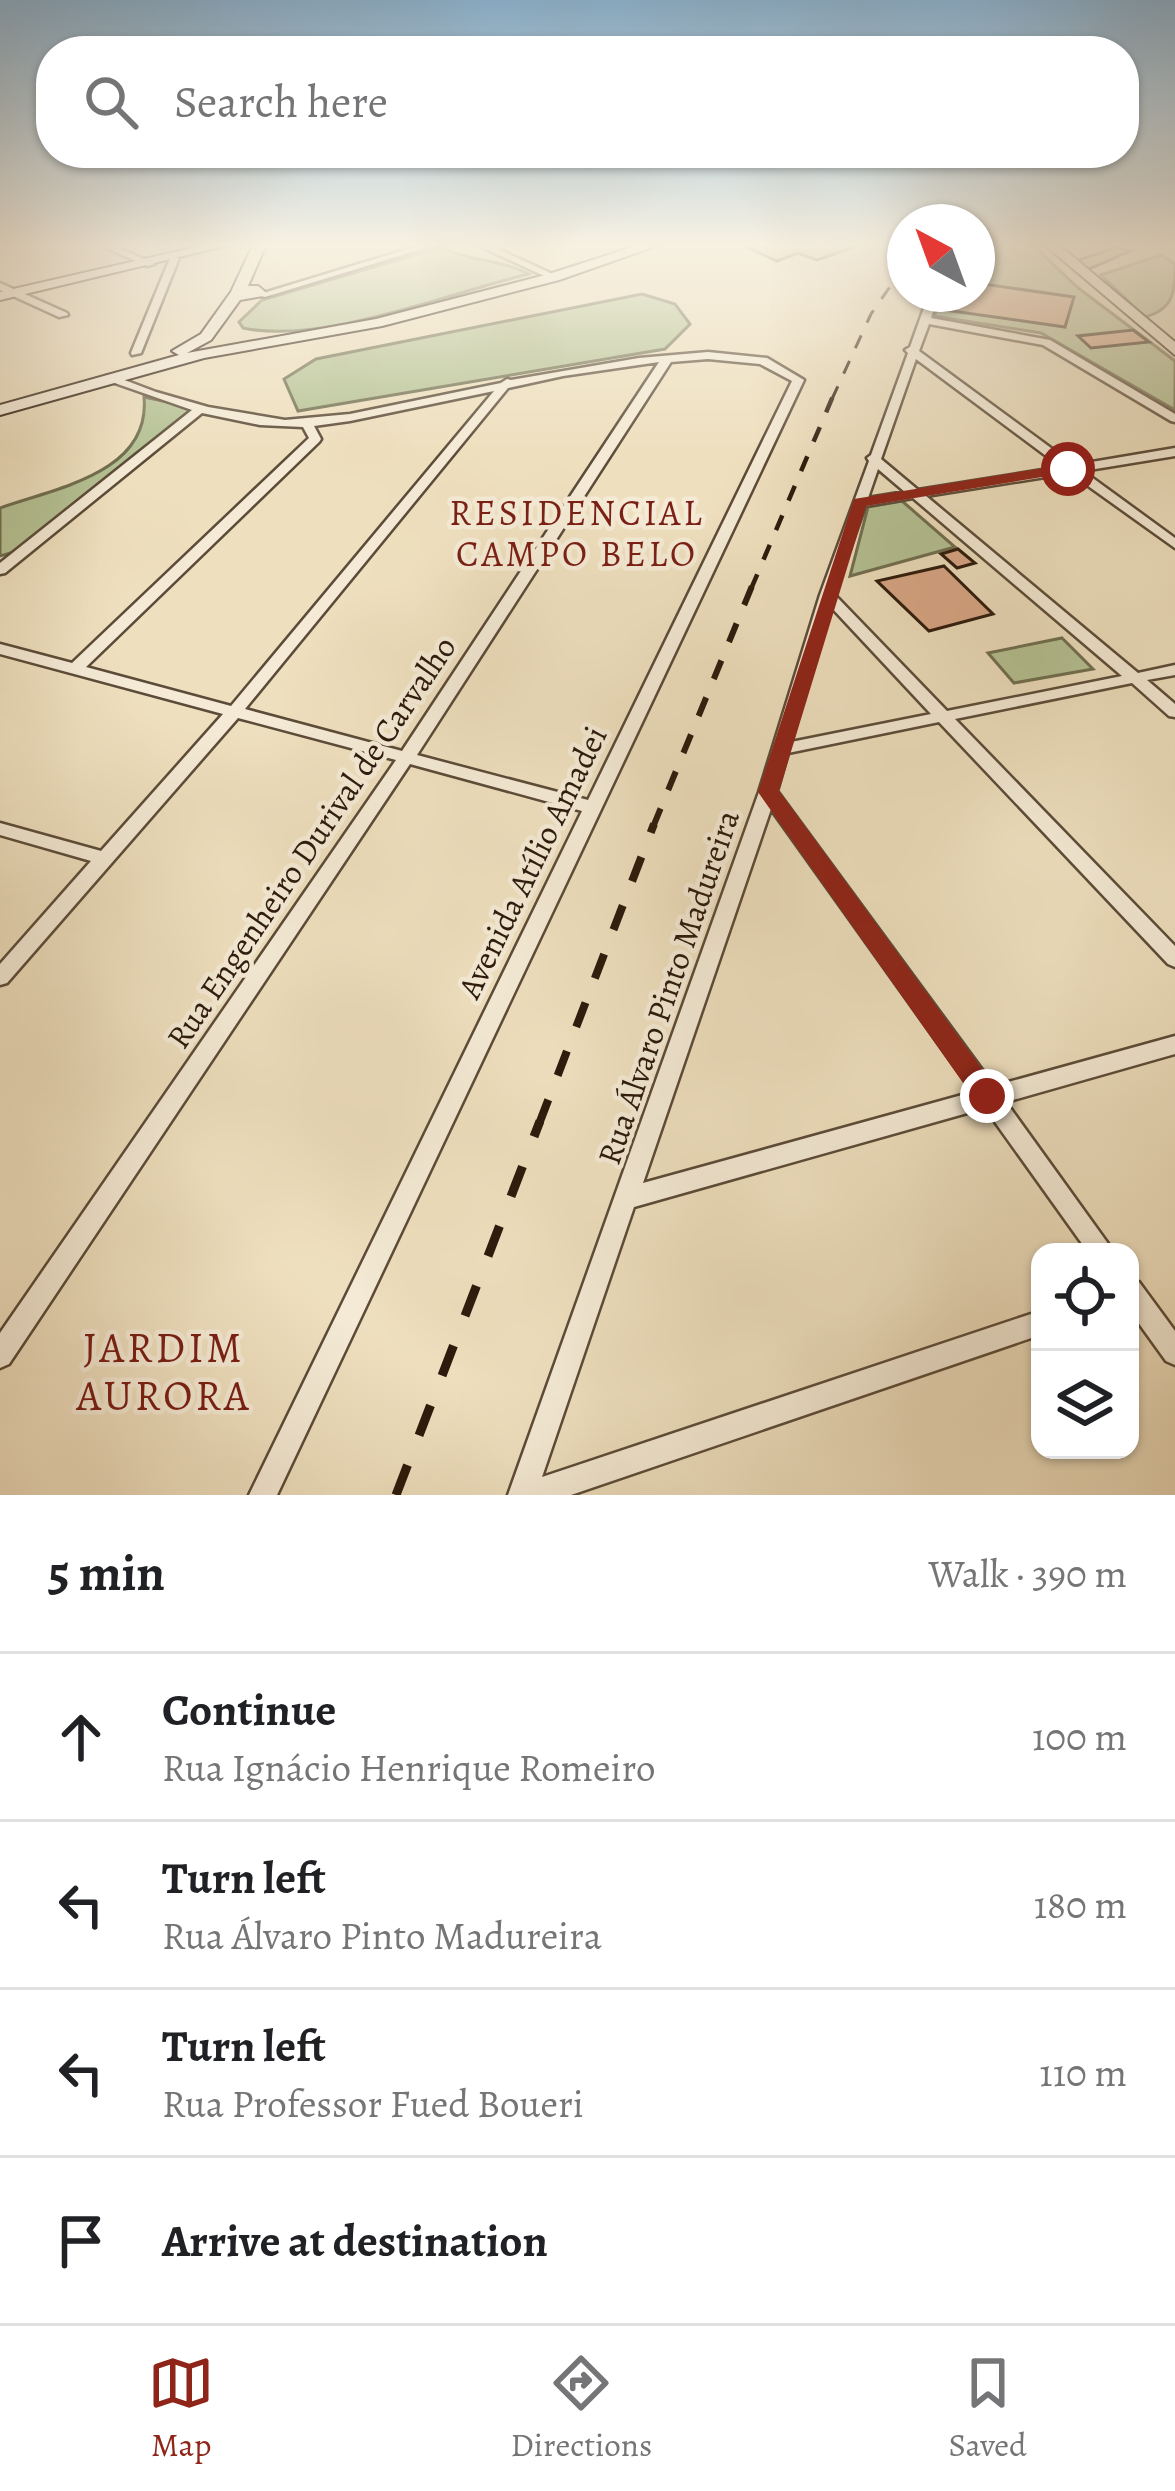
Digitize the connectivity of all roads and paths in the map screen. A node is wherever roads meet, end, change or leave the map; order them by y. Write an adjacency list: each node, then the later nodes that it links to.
1 (154, 315): 13 (street)
2 (228, 315): 9 (main road)
3 (232, 315): 8 (main road)
4 (407, 315): 8 (main road)
5 (928, 315): 7 (street, Rua Álvaro Pinto Madureira)
6 (1133, 315): 11 (main road)
7 (926, 320): 10 (street, Rua Álvaro Pinto Madureira); 18 (street)
8 (236, 342): 9 (main road)
9 (200, 346): 13 (main road)
10 (910, 350): 21 (street, Rua Álvaro Pinto Madureira); 22 (street)
11 (1175, 350)
12 (668, 359): 15 (street); 37 (street, Rua Engenheiro Durival de Carvalho); 39 (street, Avenida Atílio Amadei)
13 (138, 362): 14 (main road)
14 (110, 378): 16 (street); 17 (main road)
15 (507, 382): 19 (street); 33 (street)
16 (202, 407): 19 (street); 26 (street)
17 (0, 410)
18 (1175, 419)
19 (307, 424): 30 (street)
20 (1175, 452): 22 (street)
21 (873, 458): 23 (street); 24 (street, Rua Álvaro Pinto Madureira)
22 (1068, 469): 23 (street); 25 (street)
23 (919, 494): 24 (street); 32 (street)
24 (860, 502): 27 (street, Rua Álvaro Pinto Madureira)
25 (1175, 544)
26 (0, 570)
27 (826, 596): 35 (street); 36 (street, Rua Álvaro Pinto Madureira)
28 (9, 652): 29 (street); 30 (street)
29 (0, 668)
30 (74, 670): 33 (street)
31 (1175, 670): 32 (street)
32 (1135, 678): 34 (street); 35 (street)
33 (234, 712): 37 (street); 41 (street)
34 (1175, 712)
35 (941, 716): 36 (street); 42 (street)
36 (781, 749): 38 (street, Rua Álvaro Pinto Madureira)
37 (406, 758): 39 (street); 51 (street, Rua Engenheiro Durival de Carvalho)
38 (768, 792): 45 (street); 46 (street, Rua Álvaro Pinto Madureira)
39 (590, 807): 52 (street, Avenida Atílio Amadei)
40 (0, 829): 41 (street)
41 (106, 860): 43 (street)
42 (1175, 959)
43 (0, 977)
44 (1175, 1045): 45 (street)
45 (987, 1096): 46 (street); 47 (street)
46 (625, 1199): 53 (street, Rua Álvaro Pinto Madureira)
47 (1095, 1243)
48 (1139, 1304): 50 (street)
49 (1031, 1326): 53 (street)
50 (1175, 1352)
51 (0, 1355)
52 (263, 1495)
53 (526, 1495)

